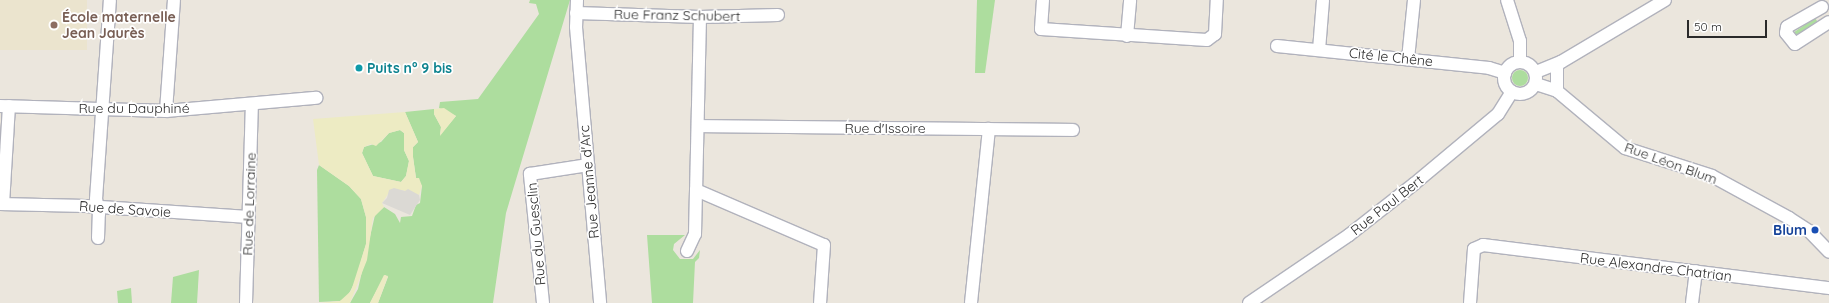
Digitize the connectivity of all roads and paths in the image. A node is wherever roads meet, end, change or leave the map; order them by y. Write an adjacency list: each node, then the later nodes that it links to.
1 (110, 0): 29 (street)
2 (174, 0): 30 (street)
3 (577, 0): 12 (street)
4 (1043, 0): 16 (street)
5 (1130, 0): 16 (street)
6 (1217, 0): 16 (street)
7 (1324, 0): 18 (street)
8 (1414, 0): 19 (street)
9 (1507, 0): 20 (street)
10 (1665, 0): 21 (street)
11 (1822, 4): 15 (street); 15 (street)
12 (576, 13): 14 (street, Rue Franz Schubert); 34 (street, Rue Jeanne d'Arc)
13 (778, 15): 14 (street, Rue Franz Schubert)
14 (700, 17): 31 (street)
15 (1829, 21)
16 (1127, 36)
17 (1277, 46): 18 (street, Cité le Chêne)
18 (1319, 50): 19 (street, Cité le Chêne)
19 (1408, 59): 22 (street, Cité le Chêne)
20 (1520, 62): 22 (street); 23 (street)
21 (1557, 64): 23 (street); 24 (street)
22 (1504, 74): 25 (street)
23 (1536, 78): 24 (street); 25 (street)
24 (1557, 91): 41 (street, Rue Léon Blum)
25 (1512, 92): 49 (street, Rue Paul Bert)
26 (316, 98): 27 (street, Rue du Dauphiné)
27 (252, 105): 30 (street, Rue du Dauphiné); 38 (street, Rue de Lorraine)
28 (4, 106): 29 (street, Rue du Dauphiné); 36 (street)
29 (103, 108): 30 (street, Rue du Dauphiné); 37 (street)
30 (166, 111)
31 (698, 126): 32 (street, Rue d'Issoire); 35 (street)
32 (988, 128): 33 (street, Rue d'Issoire); 48 (street)
33 (1073, 130)
34 (588, 165): 45 (street, Rue du Guesclin); 46 (street, Rue Jeanne d'Arc)
35 (696, 190): 40 (street); 47 (street)
36 (1, 204): 37 (street, Rue de Savoie)
37 (96, 207): 38 (street, Rue de Savoie); 39 (street)
38 (249, 218): 44 (street, Rue de Lorraine)
39 (98, 238)
40 (687, 251)
41 (1829, 252)
42 (1696, 271): 43 (street, Rue Alexandre Chatrian); 50 (street, Rue Alexandre Chatrian); 51 (street)
43 (1829, 288)
44 (246, 303)
45 (542, 303)
46 (600, 303)
47 (820, 303)
48 (971, 303)
49 (1249, 303)
50 (1470, 303)
51 (1692, 303)

